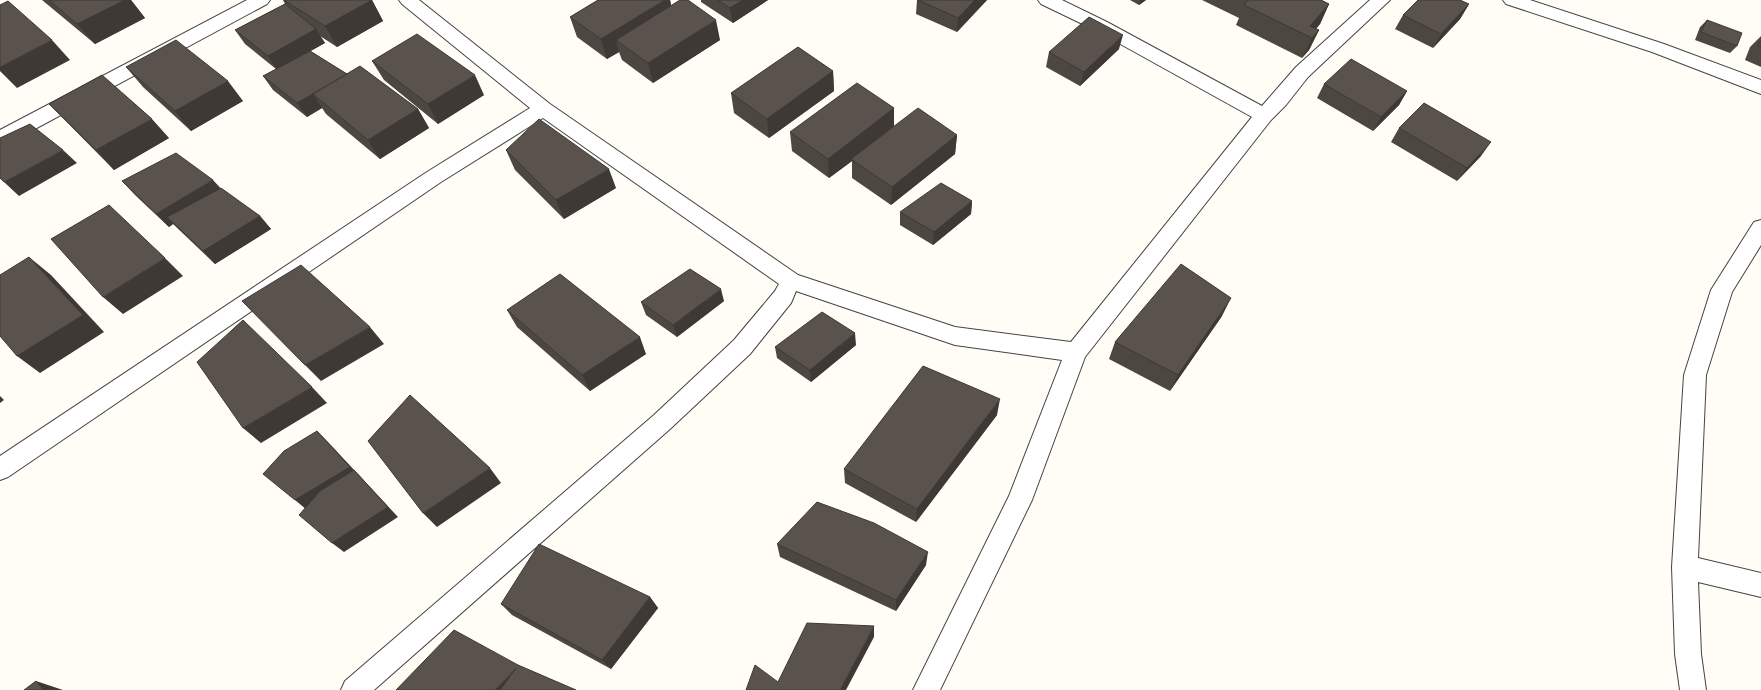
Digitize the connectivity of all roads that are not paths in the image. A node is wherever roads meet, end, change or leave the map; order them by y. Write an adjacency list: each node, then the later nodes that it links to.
1 (261, 0): 9 (street)
2 (408, 0): 7 (street)
3 (1047, 0): 8 (street)
4 (1381, 0): 8 (street)
5 (1512, 0): 6 (street)
6 (1761, 87)
7 (543, 109): 11 (street); 13 (street)
8 (1264, 115): 12 (street)
9 (0, 139)
10 (1761, 228): 14 (street)
11 (791, 281): 12 (street); 16 (street)
12 (1076, 352): 17 (street)
13 (0, 469)
14 (1685, 567): 15 (street); 18 (street)
15 (1761, 585)
16 (354, 690)
17 (926, 690)
18 (1693, 690)

